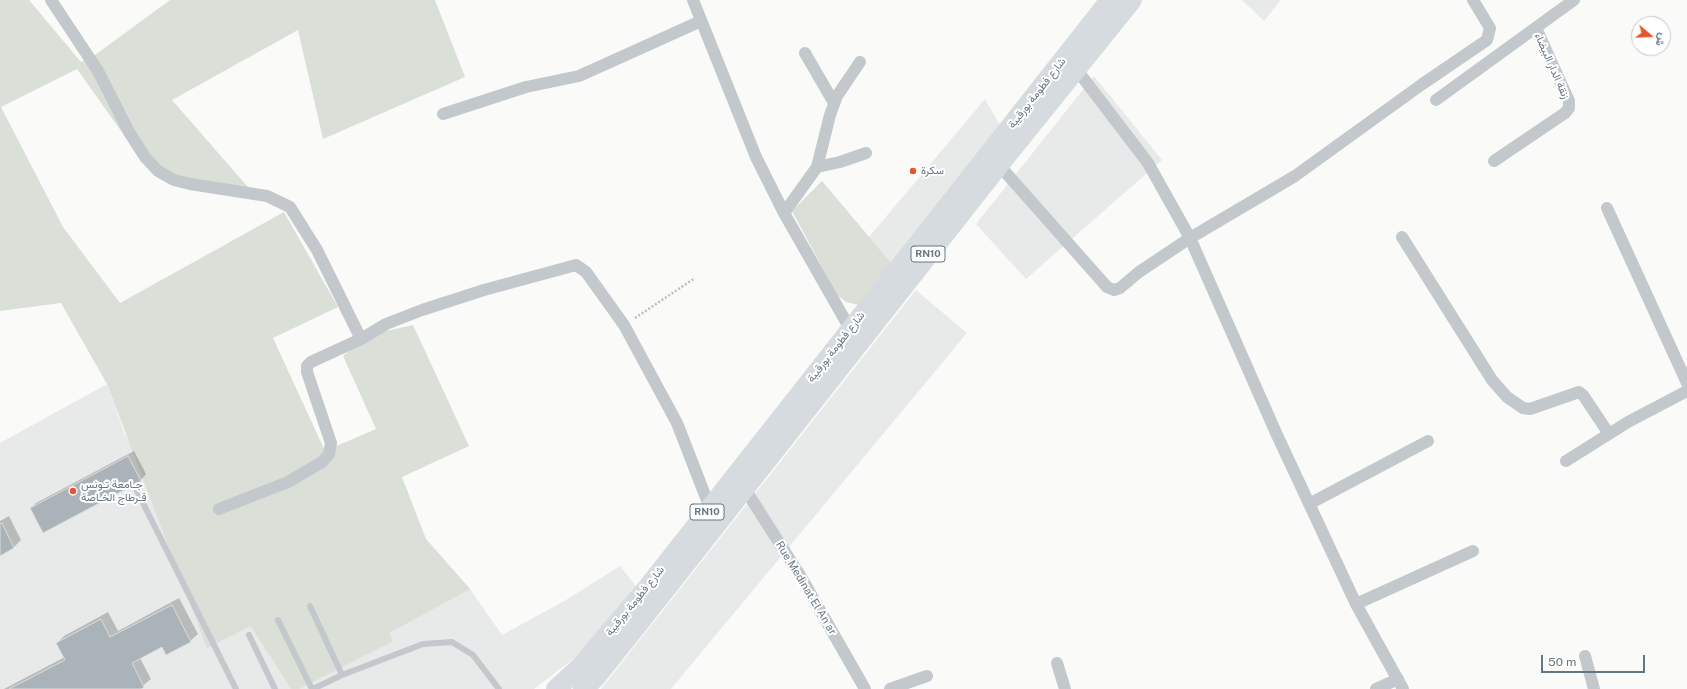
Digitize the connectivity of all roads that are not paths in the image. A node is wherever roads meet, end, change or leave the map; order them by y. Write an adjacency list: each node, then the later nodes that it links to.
1 (51, 0): 24 (street)
2 (693, 0): 7 (street)
3 (1110, 0): 23 (main road, شارع فطومة بورقيبة / RN10)
4 (1132, 0): 11 (main road, شارع فطومة بورقيبة / RN10)
5 (1473, 0): 22 (street)
6 (1574, 0): 8 (street, زنقة الدار البيضاء)
7 (701, 21): 14 (street); 20 (street)
8 (1536, 28): 12 (street, زنقة الدار البيضاء); 16 (street, زنقة الدار البيضاء)
9 (805, 53): 13 (street)
10 (860, 62): 13 (street)
11 (1077, 70): 17 (main road, شارع فطومة بورقيبة / RN10); 22 (street)
12 (1436, 100)
13 (834, 103): 18 (street)
14 (443, 114)
15 (866, 153): 18 (street)
16 (1494, 161)
17 (999, 165): 22 (street); 23 (main road, شارع فطومة بورقيبة / RN10)
18 (817, 167): 20 (street)
19 (1607, 208): 25 (street)
20 (784, 213): 23 (street)
21 (1402, 237): 27 (street)
22 (1190, 238): 32 (street)
23 (854, 336): 30 (main road, شارع فطومة بورقيبة / RN10); 33 (main road, شارع فطومة بورقيبة / RN10)
24 (361, 339): 33 (street); 34 (street)
25 (1687, 383)
26 (1687, 391): 27 (street)
27 (1609, 434): 29 (street)
28 (1428, 441): 32 (street)
29 (1566, 461)
30 (745, 489): 50 (main road, شارع فطومة بورقيبة / RN10); 51 (street, Rue Medinat El An ar)
31 (138, 491): 45 (lane)
32 (1309, 504): 36 (street)
33 (710, 508): 49 (main road, شارع فطومة بورقيبة / RN10)
34 (219, 509)
35 (1473, 551): 36 (street)
36 (1356, 604): 44 (street)
37 (310, 606): 42 (lane)
38 (278, 620): 47 (lane)
39 (249, 635): 46 (lane)
40 (1585, 656): 55 (street)
41 (1057, 664): 53 (street)
42 (342, 675): 47 (lane); 48 (lane)
43 (927, 676): 52 (street)
44 (1401, 684): 54 (street)
45 (236, 689)
46 (275, 689)
47 (312, 689)
48 (499, 689)
49 (556, 689)
50 (583, 689)
51 (865, 689)
52 (890, 689)
53 (1065, 689)
54 (1376, 689)
55 (1594, 689)

